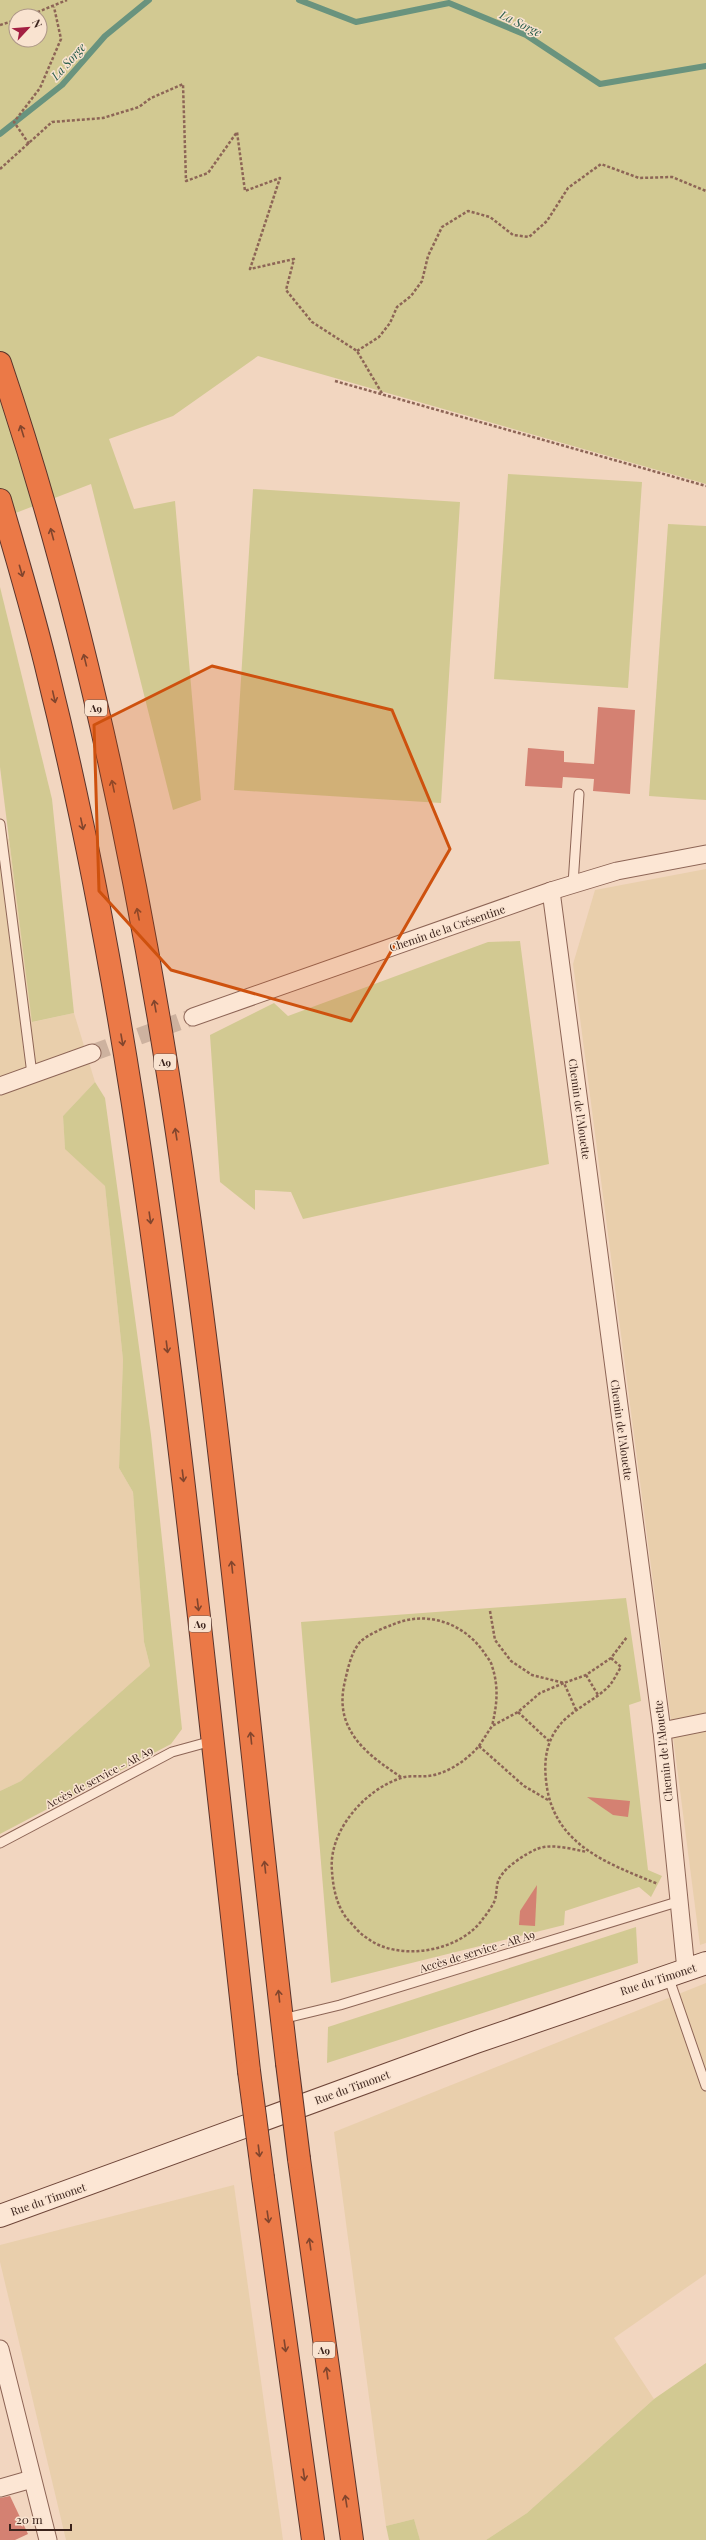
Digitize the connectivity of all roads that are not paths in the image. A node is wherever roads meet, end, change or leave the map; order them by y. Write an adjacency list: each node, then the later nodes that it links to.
1 (0, 363): 19 (highway, A9, one-way to 1)
2 (1, 504): 14 (highway, A9, one-way to 14)
3 (579, 794): 6 (lane)
4 (0, 824): 10 (lane)
5 (706, 854): 6 (street, Chemin de la Crésentine)
6 (573, 884): 7 (street, Chemin de la Crésentine)
7 (552, 891): 8 (street, Chemin de la Crésentine); 13 (street, Chemin de l'Alouette)
8 (192, 1017)
9 (92, 1053): 10 (street)
10 (32, 1074): 11 (street)
11 (0, 1086)
12 (706, 1722): 13 (street)
13 (662, 1731): 16 (street, Chemin de l'Alouette)
14 (212, 1741): 15 (lane, Accès de service - AR A9); 27 (highway, A9, one-way to 27, bridge)
15 (0, 1843)
16 (677, 1896): 18 (street, Chemin de l'Alouette); 19 (lane, Accès de service - AR A9)
17 (706, 1963): 18 (main road, Rue du Timonet)
18 (676, 1973): 20 (lane); 21 (main road, Rue du Timonet)
19 (282, 2019): 28 (highway, A9, one-way to 19, bridge)
20 (706, 2086)
21 (0, 2216)
22 (0, 2349): 23 (street)
23 (4, 2386): 24 (street)
24 (32, 2479): 25 (street); 26 (street)
25 (0, 2488)
26 (48, 2540)
27 (313, 2540)
28 (352, 2540)

